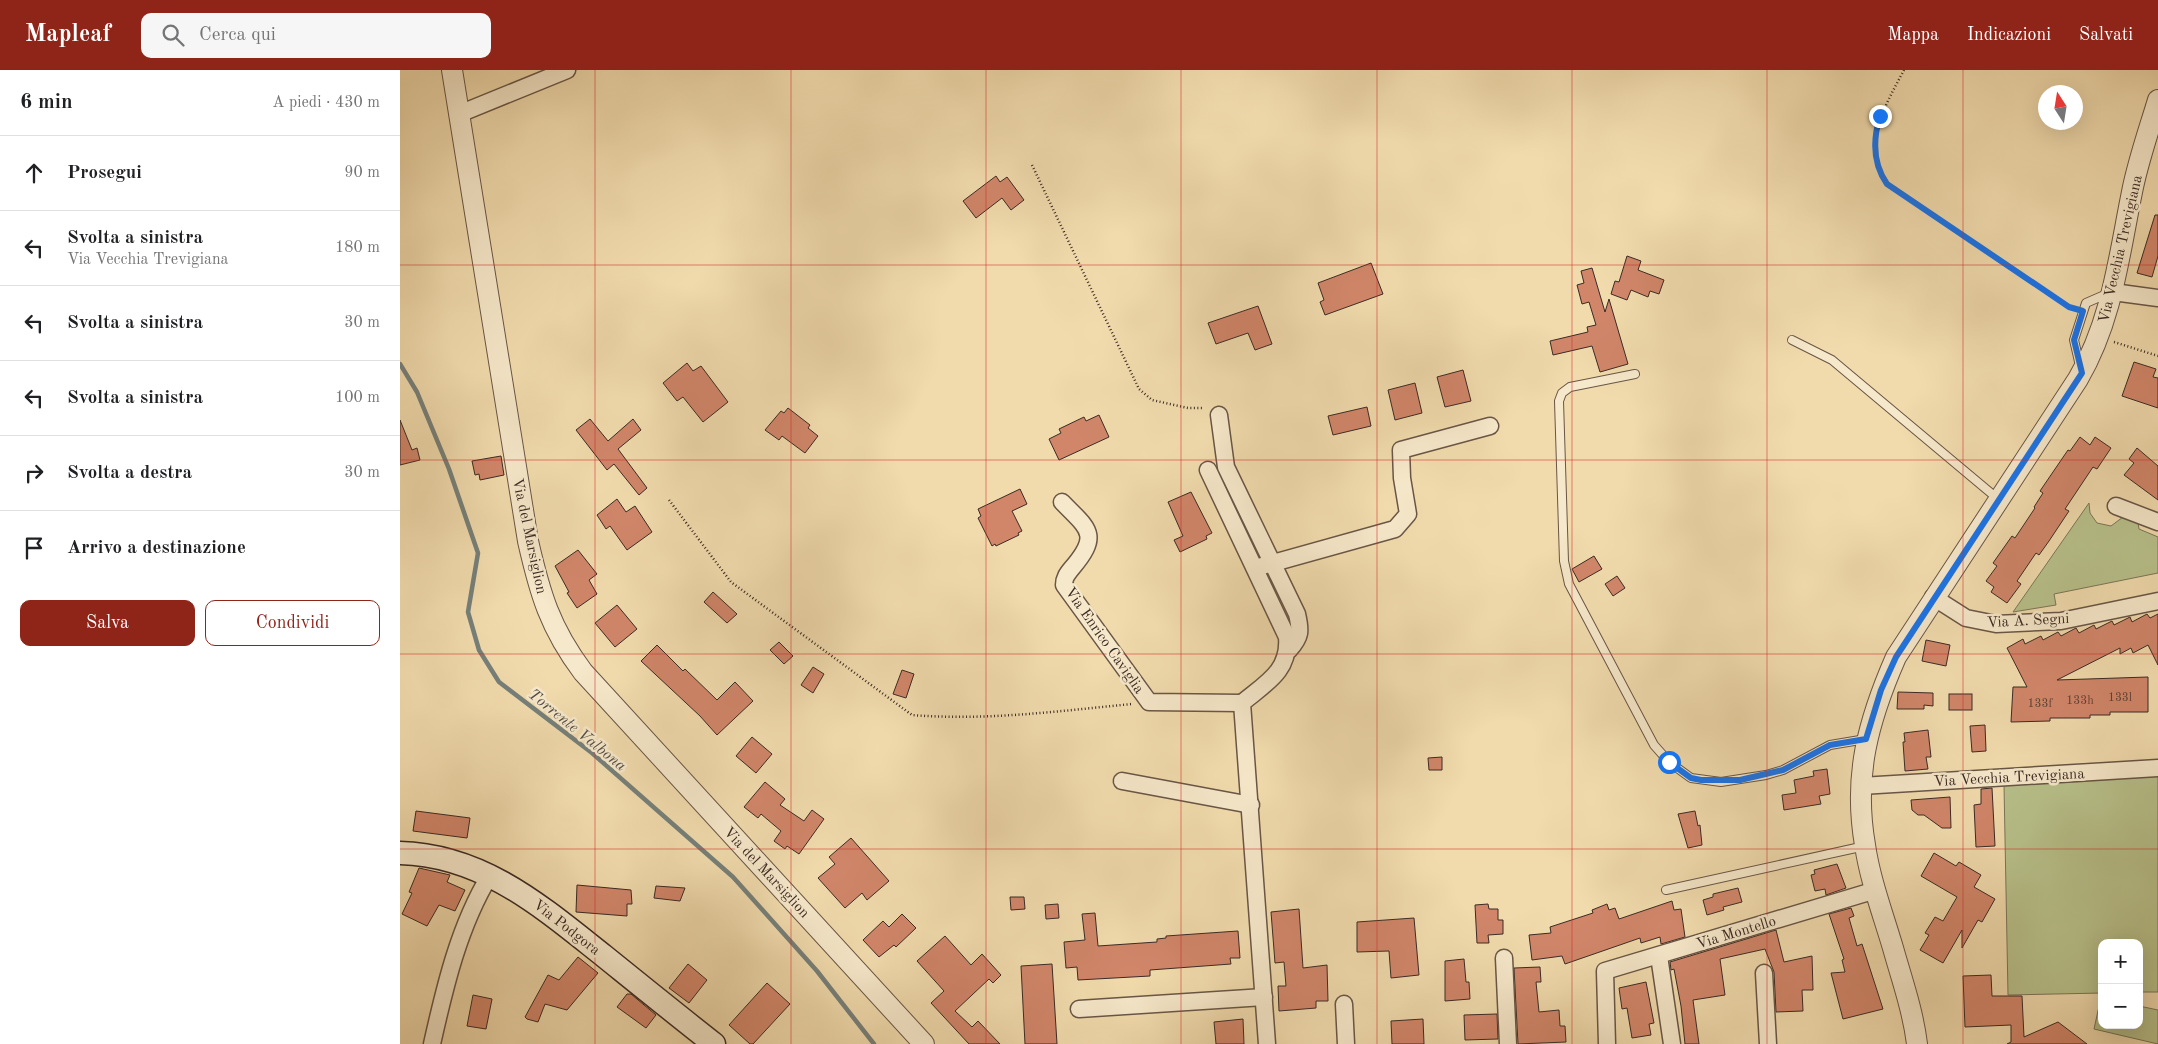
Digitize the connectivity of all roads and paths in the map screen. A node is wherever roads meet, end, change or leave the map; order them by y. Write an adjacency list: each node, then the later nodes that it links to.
1 (452, 70): 5 (street, Via del Marsiglion)
2 (566, 70): 5 (street)
3 (1904, 70): 9 (path)
4 (2158, 100): 7 (street, Via Vecchia Trevigiana)
5 (459, 114): 48 (street, Via del Marsiglion)
6 (1032, 165): 15 (path)
7 (2113, 292): 8 (street); 9 (lane); 13 (street, Via Vecchia Trevigiana)
8 (2158, 298)
9 (2083, 311): 13 (lane)
10 (1792, 340): 18 (lane)
11 (2110, 341): 12 (path)
12 (2158, 356)
13 (2082, 373): 18 (street, Via Vecchia Trevigiana)
14 (1634, 374): 30 (lane)
15 (1215, 411): 23 (street)
16 (1490, 426): 23 (street)
17 (1208, 470): 24 (street)
18 (1998, 499): 25 (street, Via Vecchia Trevigiana)
19 (669, 500): 28 (path)
20 (1062, 502): 28 (street, Via Enrico Caviglia)
21 (2116, 506): 22 (street)
22 (2158, 522)
23 (1272, 563): 24 (street); 27 (street)
24 (1255, 568): 27 (street)
25 (1933, 597): 26 (street, Via A. Segni); 30 (street, Via Vecchia Trevigiana)
26 (2158, 601)
27 (1289, 650): 29 (street)
28 (1148, 702): 29 (street, Via Enrico Caviglia)
29 (1242, 703): 34 (street)
30 (1866, 739): 33 (street, Via Vecchia Trevigiana)
31 (2158, 768): 33 (street, Via Vecchia Trevigiana)
32 (1122, 781): 34 (street)
33 (1861, 786): 35 (street, Via Vecchia Trevigiana)
34 (1251, 805): 43 (street)
35 (1865, 846): 38 (lane); 39 (street, Via Vecchia Trevigiana)
36 (400, 853): 37 (main road, Via Podgora)
37 (490, 875): 46 (street); 47 (main road, Via Podgora)
38 (1666, 890)
39 (1876, 890): 40 (street, Via Montello); 55 (street, Via Vecchia Trevigiana)
40 (1659, 956): 52 (street, Via Montello); 53 (street)
41 (1504, 958): 51 (street)
42 (1764, 973): 54 (street)
43 (1264, 998): 45 (street); 49 (street)
44 (1344, 1004): 50 (street)
45 (1079, 1009)
46 (432, 1044)
47 (714, 1044)
48 (924, 1044)
49 (1267, 1044)
50 (1346, 1044)
51 (1508, 1044)
52 (1607, 1044)
53 (1672, 1044)
54 (1768, 1044)
55 (1917, 1044)

